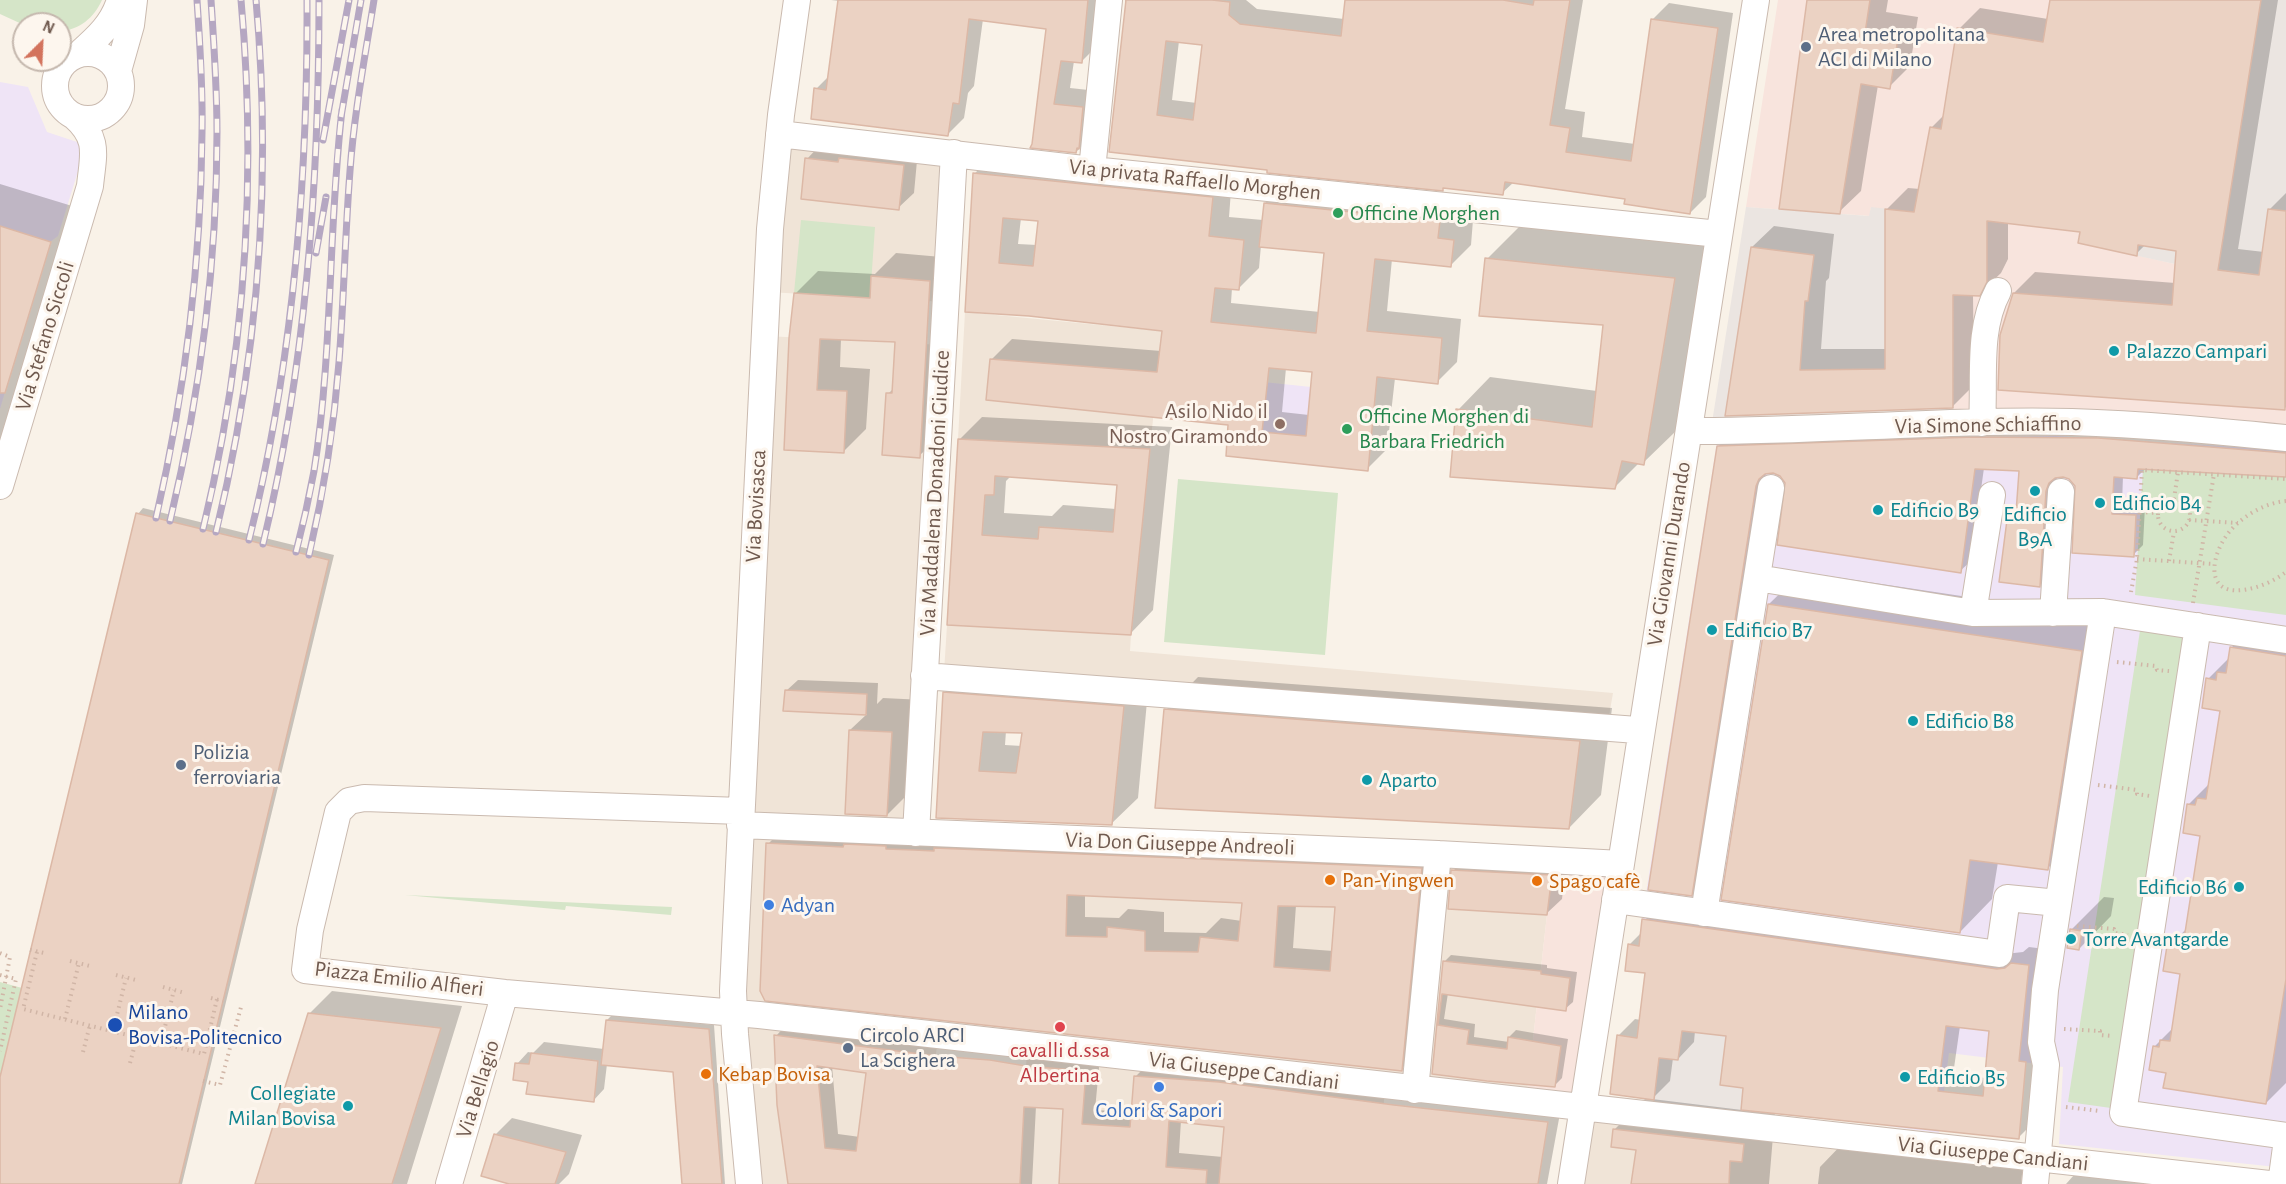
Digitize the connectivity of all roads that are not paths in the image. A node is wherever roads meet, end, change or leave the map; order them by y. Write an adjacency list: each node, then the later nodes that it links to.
1 (120, 0): 6 (street)
2 (134, 0): 7 (street)
3 (796, 0): 10 (street, Via Bovisasca)
4 (1109, 0): 12 (street)
5 (1756, 0): 14 (street, Via Giovanni Durando)
6 (79, 54): 7 (street); 9 (street)
7 (118, 71): 8 (street)
8 (112, 109): 9 (street); 13 (street, Via Stefano Siccoli)
9 (74, 116): 13 (street, Via Stefano Siccoli)
10 (779, 134): 11 (street, Via privata Raffaello Morghen); 31 (street, Via Bovisasca)
11 (954, 153): 12 (street, Via privata Raffaello Morghen); 29 (street, Via Maddalena Donadoni Giudice)
12 (1092, 170): 14 (street, Via privata Raffaello Morghen)
13 (90, 186): 19 (street, Via Stefano Siccoli)
14 (1719, 234): 17 (street, Via Giovanni Durando)
15 (1998, 291): 16 (street)
16 (1982, 423): 17 (street, Via Simone Schiaffino); 18 (street, Via Simone Schiaffino)
17 (1689, 431): 34 (street, Via Giovanni Durando)
18 (2286, 438)
19 (0, 486)
20 (1771, 488): 23 (street)
21 (2061, 492): 26 (street)
22 (1992, 495): 25 (street)
23 (1756, 578): 25 (street); 36 (street)
24 (2103, 612): 26 (street); 27 (street); 37 (street)
25 (1973, 613): 26 (street)
26 (2053, 613)
27 (2195, 619): 28 (street); 42 (street)
28 (2286, 640)
29 (924, 676): 30 (street); 32 (street, Via Maddalena Donadoni Giudice)
30 (1637, 730)
31 (740, 818): 32 (street, Via Don Giuseppe Andreoli); 38 (street, Piazza Emilio Alfieri); 39 (street, Via Bovisasca)
32 (916, 833): 33 (street, Via Don Giuseppe Andreoli)
33 (1438, 854): 34 (street, Via Don Giuseppe Andreoli); 40 (street)
34 (1621, 864): 35 (street, Via Giovanni Durando)
35 (1615, 900): 36 (street); 41 (street, Via Giovanni Durando)
36 (1704, 913): 37 (street)
37 (2057, 913): 44 (street)
38 (506, 993): 39 (street, Piazza Emilio Alfieri); 46 (street, Via Bellagio)
39 (734, 1013): 40 (street, Via Giuseppe Candiani); 47 (street, Via Bovisasca)
40 (1414, 1090): 41 (street, Via Giuseppe Candiani)
41 (1583, 1109): 44 (street, Via Giuseppe Candiani); 48 (street, Via Giovanni Durando)
42 (2286, 1136)
43 (2286, 1147): 51 (street)
44 (2038, 1157): 45 (street, Via Giuseppe Candiani); 49 (street)
45 (2191, 1180): 50 (street, Via Giuseppe Candiani)
46 (449, 1184)
47 (749, 1184)
48 (1571, 1184)
49 (2035, 1184)
50 (2269, 1184)
51 (2281, 1184)

